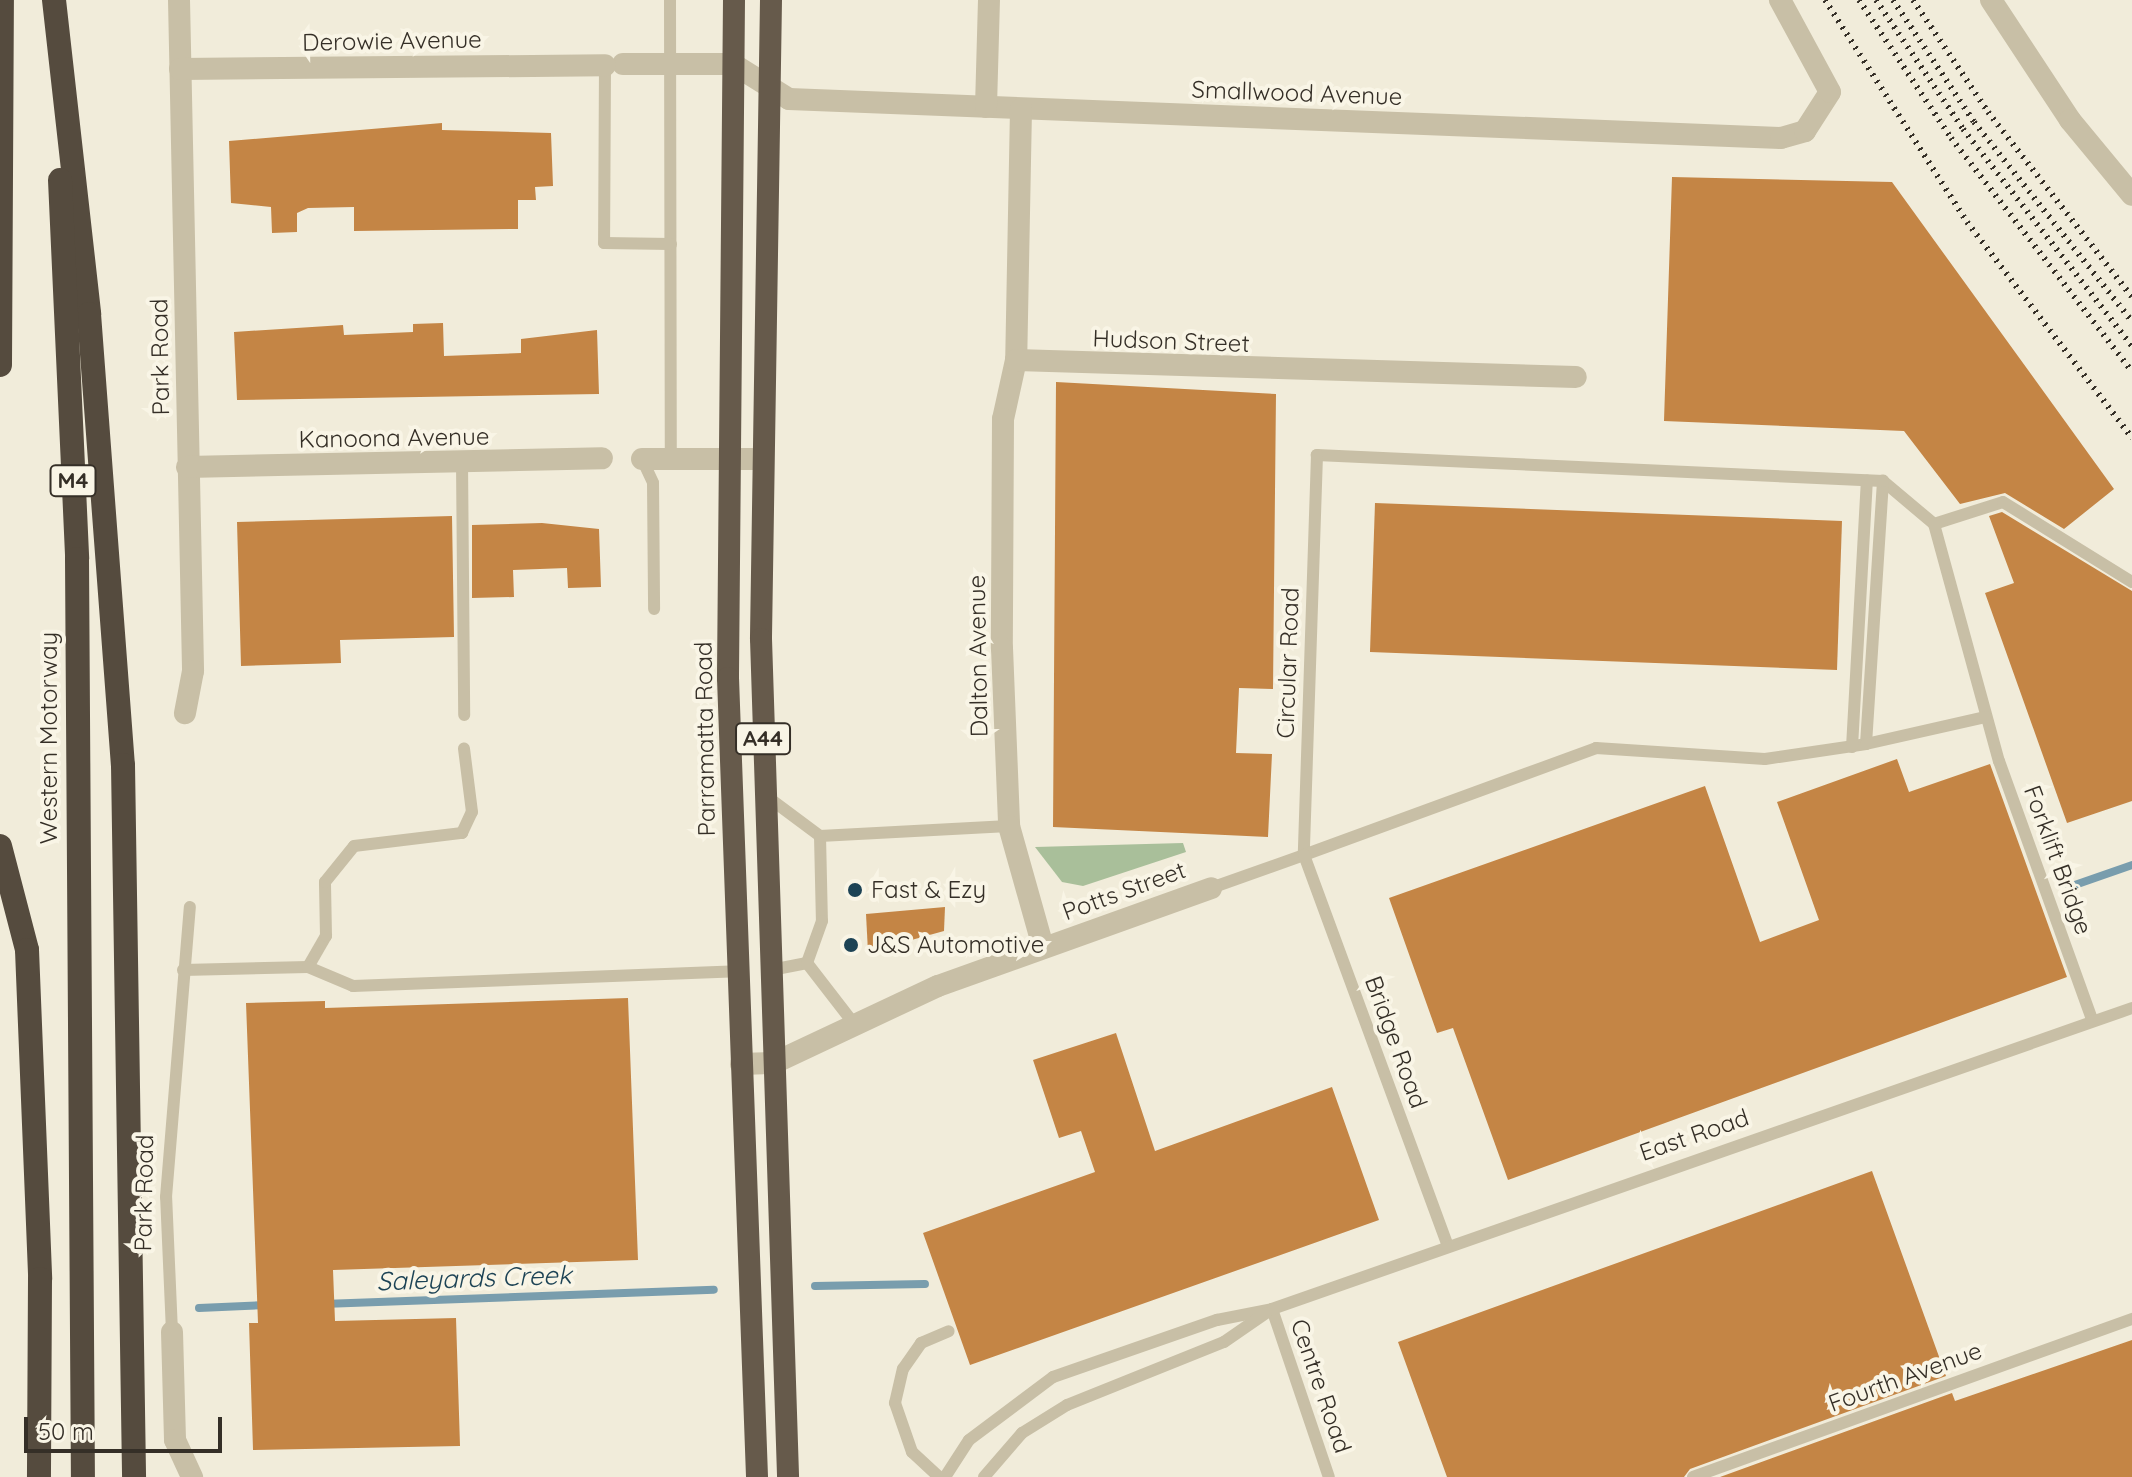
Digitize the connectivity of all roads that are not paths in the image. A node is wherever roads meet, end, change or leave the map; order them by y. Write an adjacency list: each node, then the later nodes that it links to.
1 (2, 0): 20 (highway)
2 (53, 0): 64 (highway, Western Motorway / M4); 65 (highway)
3 (179, 0): 13 (street, Park Road)
4 (670, 0): 10 (lane)
5 (734, 0): 11 (highway, Parramatta Road / A44)
6 (771, 0): 14 (highway, A44)
7 (989, 0): 15 (street)
8 (1780, 0): 16 (street, Smallwood Avenue)
9 (1991, 0): 17 (street)
10 (670, 64): 11 (street, Derowie Avenue); 12 (street, Derowie Avenue); 18 (lane)
11 (733, 64): 14 (street, Smallwood Avenue); 22 (highway, Parramatta Road / A44)
12 (614, 65): 13 (street, Derowie Avenue); 18 (lane)
13 (180, 69): 28 (street, Park Road)
14 (771, 86): 15 (street, Smallwood Avenue); 26 (highway, A44)
15 (986, 107): 16 (street, Smallwood Avenue)
16 (1021, 109): 19 (street)
17 (2128, 182)
18 (671, 244): 25 (lane)
19 (1016, 360): 21 (street, Hudson Street); 41 (street, Dalton Avenue)
20 (0, 365)
21 (1576, 377)
22 (730, 457): 25 (street); 26 (street); 52 (highway, Parramatta Road / A44)
23 (602, 458): 27 (street, Kanoona Avenue)
24 (642, 459): 25 (street); 33 (lane)
25 (671, 459)
26 (763, 459): 40 (highway, A44)
27 (462, 462): 28 (street, Kanoona Avenue); 35 (lane)
28 (187, 467): 34 (street, Park Road)
29 (1867, 480): 30 (lane, Circular Road); 38 (lane); 44 (lane, Circular Road)
30 (1883, 481): 31 (lane); 37 (lane)
31 (1934, 524): 32 (lane); 36 (lane, Forklift Bridge)
32 (2132, 582)
33 (654, 609)
34 (185, 713)
35 (464, 715)
36 (1986, 717): 37 (lane); 54 (lane, Forklift Bridge)
37 (1866, 744): 38 (lane)
38 (1852, 747): 44 (lane)
39 (464, 749): 49 (lane)
40 (765, 795): 42 (lane); 51 (highway, A44)
41 (1009, 826): 42 (lane); 47 (street, Dalton Avenue)
42 (820, 836): 48 (lane)
43 (0, 846): 63 (highway)
44 (1304, 855): 45 (lane, Potts Street); 58 (lane, Bridge Road)
45 (1211, 888): 47 (street, Potts Street)
46 (190, 907): 50 (lane, Park Road)
47 (1043, 947): 55 (street, Potts Street)
48 (807, 963): 51 (lane); 55 (lane)
49 (308, 967): 50 (lane); 52 (lane)
50 (183, 970): 62 (lane, Park Road)
51 (770, 970): 56 (highway, A44)
52 (737, 971): 57 (highway, Parramatta Road / A44)
53 (2132, 1008): 54 (lane, East Road)
54 (2092, 1020): 58 (lane, East Road)
55 (855, 1025): 56 (street, Potts Street)
56 (774, 1063): 57 (street, Potts Street); 68 (highway, A44)
57 (741, 1064): 67 (highway, Parramatta Road / A44)
58 (1447, 1244): 59 (lane, East Road)
59 (1272, 1309): 70 (lane); 71 (lane); 72 (lane, Centre Road)
60 (2132, 1319): 73 (lane, Fourth Avenue)
61 (949, 1331): 69 (lane)
62 (172, 1332): 66 (street, Park Road)
63 (39, 1477)
64 (83, 1477)
65 (134, 1477)
66 (192, 1477)
67 (757, 1477)
68 (788, 1477)
69 (939, 1477)
70 (945, 1477)
71 (984, 1477)
72 (1329, 1477)
73 (1693, 1477)

